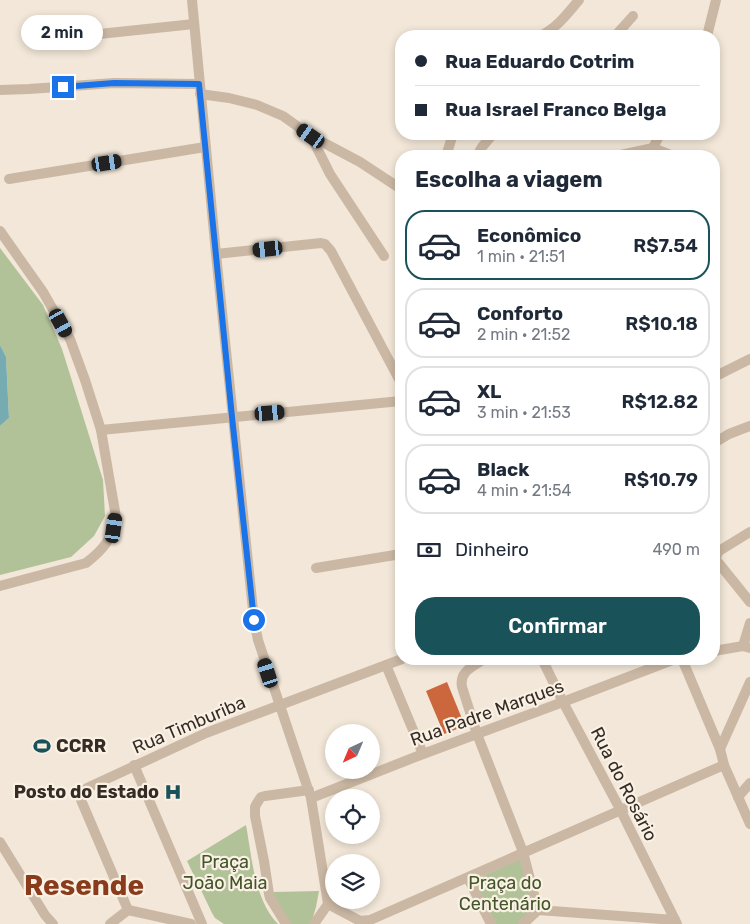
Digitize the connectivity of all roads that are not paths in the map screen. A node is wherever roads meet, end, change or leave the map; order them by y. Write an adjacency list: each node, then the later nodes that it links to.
1 (192, 0): 5 (street)
2 (579, 0): 6 (street)
3 (716, 0): 8 (street)
4 (633, 16): 7 (street)
5 (194, 24): 9 (street); 10 (street)
6 (551, 30)
7 (620, 30)
8 (708, 30)
9 (52, 39)
10 (200, 89): 11 (street); 12 (street); 14 (street)
11 (0, 90)
12 (311, 136): 19 (street); 22 (street)
13 (657, 140): 15 (street)
14 (205, 147): 18 (street); 21 (street)
15 (653, 148): 16 (street); 17 (street)
16 (644, 150)
17 (658, 150)
18 (9, 179)
19 (395, 185)
20 (0, 231): 29 (street)
21 (216, 254): 24 (street); 27 (street)
22 (384, 256)
23 (750, 359): 25 (street)
24 (395, 371)
25 (720, 374)
26 (395, 401): 27 (street)
27 (232, 417): 29 (street); 49 (street)
28 (750, 426): 30 (street)
29 (101, 430): 36 (street)
30 (720, 439)
31 (750, 532): 32 (street)
32 (720, 550)
33 (395, 555): 35 (street)
34 (720, 565): 37 (street)
35 (316, 568)
36 (0, 586)
37 (750, 602)
38 (750, 623): 39 (street)
39 (747, 647): 40 (street)
40 (720, 650)
41 (395, 661): 42 (street, Rua Timburiba)
42 (386, 664): 49 (street, Rua Timburiba); 52 (street)
43 (475, 665): 50 (street)
44 (545, 665): 48 (street, Rua do Rosário)
45 (659, 665): 48 (street, Rua Padre Marques)
46 (685, 665): 51 (street)
47 (750, 682): 51 (street)
48 (563, 702): 50 (street, Rua Padre Marques); 58 (street, Rua do Rosário)
49 (279, 705): 53 (street, Rua Timburiba); 56 (street)
50 (477, 734): 52 (street, Rua Padre Marques); 61 (street)
51 (720, 749): 54 (street)
52 (423, 754): 56 (street, Rua Padre Marques)
53 (134, 765): 66 (street, Rua Timburiba); 73 (street)
54 (724, 765): 57 (street); 58 (street)
55 (750, 783): 57 (street)
56 (310, 794): 63 (street); 74 (street, Rua Padre Marques)
57 (738, 797): 59 (street)
58 (621, 811): 61 (street); 69 (street, Rua do Rosário)
59 (750, 824)
60 (0, 842): 70 (street)
61 (523, 852): 62 (street); 67 (street)
62 (468, 878): 65 (street); 76 (street)
63 (325, 886)
64 (325, 908): 75 (street)
65 (337, 909)
66 (128, 910): 68 (street); 71 (street)
67 (538, 910): 69 (street); 77 (street)
68 (177, 922): 72 (street)
69 (676, 922)
70 (53, 924)
71 (110, 924)
72 (191, 924)
73 (202, 924)
74 (286, 924)
75 (314, 924)
76 (491, 924)
77 (523, 924)

